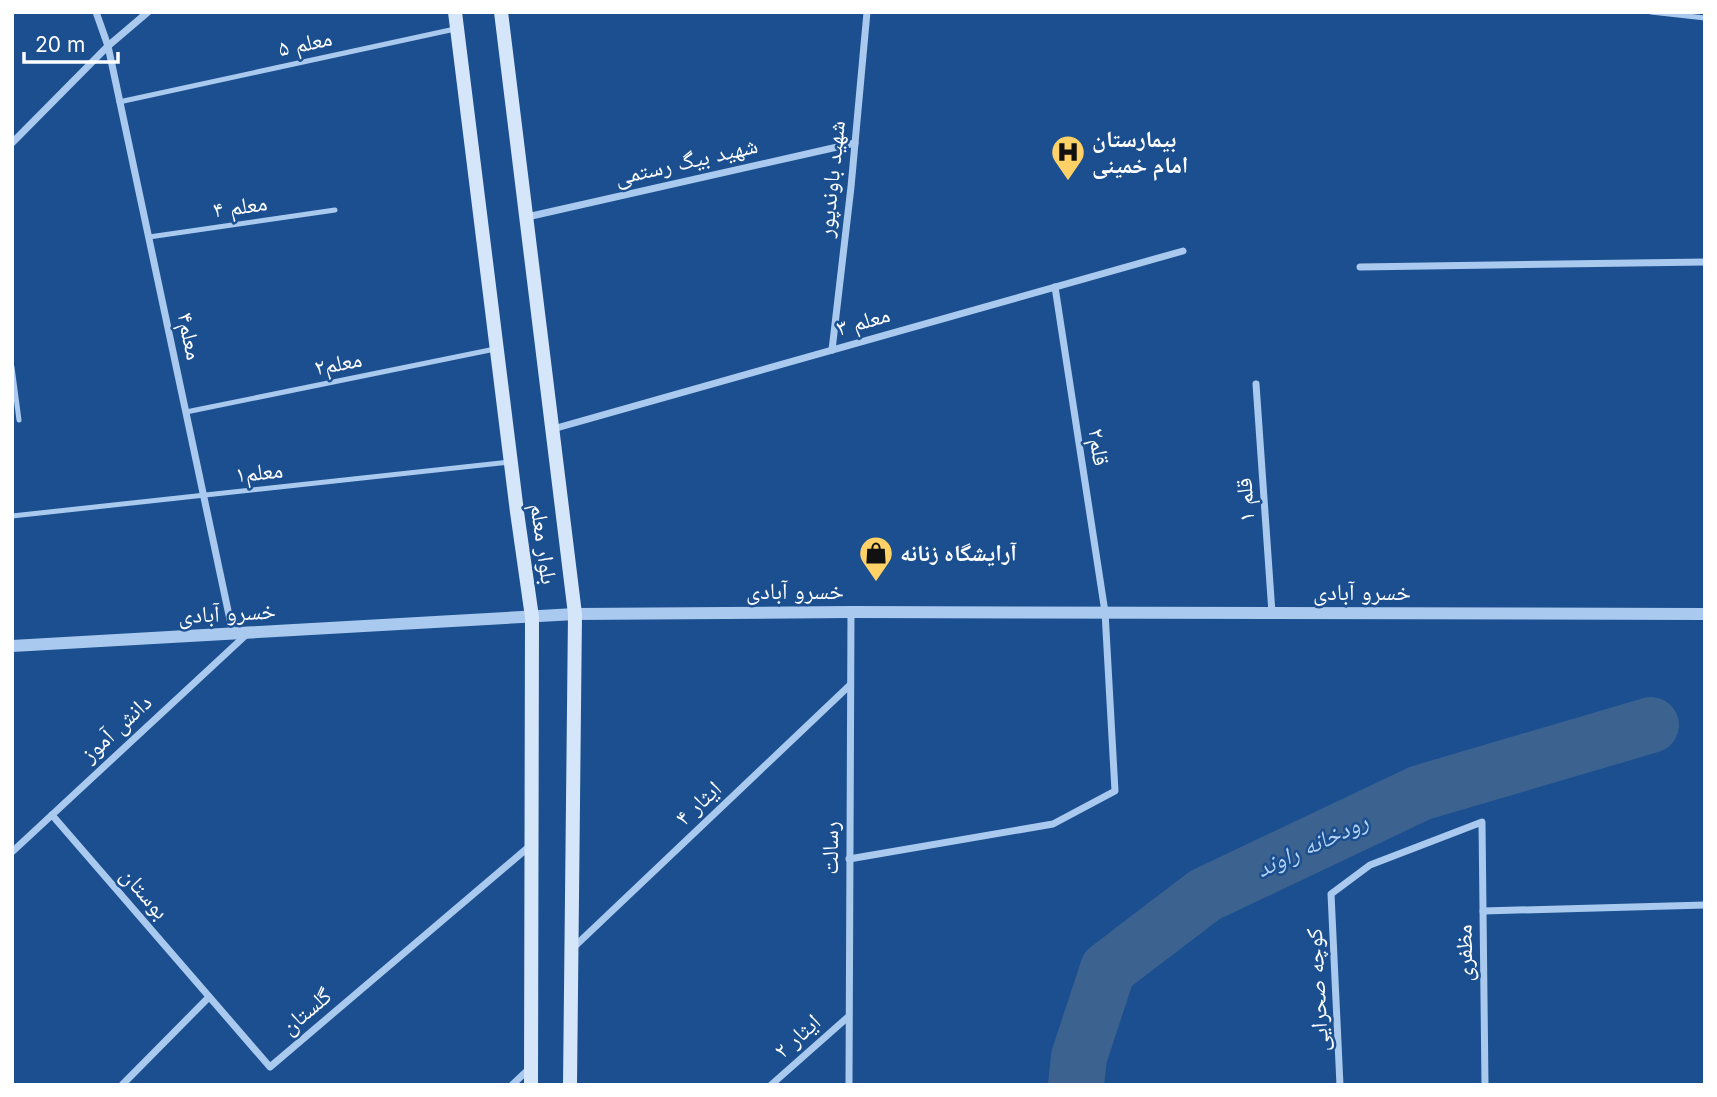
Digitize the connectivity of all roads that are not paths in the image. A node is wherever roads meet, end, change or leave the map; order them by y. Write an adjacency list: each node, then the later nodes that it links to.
1 (96, 12): 9 (street, معلم۴)
2 (148, 12): 9 (street)
3 (455, 12): 8 (main road, بلوار معلم)
4 (867, 12): 12 (street, شهید باوندپور)
5 (1651, 12): 7 (lane)
6 (505, 13): 14 (main road, بلوار معلم)
7 (1705, 18)
8 (457, 29): 10 (lane, معلم ۵); 20 (main road, بلوار معلم)
9 (108, 46): 10 (street, معلم۴); 11 (street)
10 (120, 102): 15 (street, معلم۴)
11 (12, 143)
12 (855, 143): 14 (street, شهید بیگ رستمی); 21 (street, شهید باوندپور)
13 (335, 210): 15 (lane, معلم ۴)
14 (527, 217): 26 (main road, بلوار معلم)
15 (149, 237): 24 (street, معلم۴)
16 (1183, 251): 19 (street, معلم ۳)
17 (1705, 262): 18 (street)
18 (1360, 267)
19 (1055, 287): 21 (street, معلم ۳); 31 (street, قلم۲)
20 (497, 348): 24 (lane, معلم۲); 27 (main road, بلوار معلم)
21 (832, 350): 26 (street, معلم ۳)
22 (12, 367): 25 (lane)
23 (1256, 384): 32 (street, قلم ۱)
24 (186, 412): 28 (street, معلم۴)
25 (19, 420)
26 (553, 429): 33 (main road, بلوار معلم)
27 (510, 462): 28 (lane, معلم۱); 35 (main road, بلوار معلم)
28 (203, 496): 29 (lane, معلم۱); 37 (street, معلم۴)
29 (12, 516)
30 (851, 612): 31 (street, خسرو آبادی); 33 (street, خسرو آبادی); 39 (street, رسالت)
31 (1105, 612): 32 (street, خسرو آبادی); 43 (street, قلم۲)
32 (1272, 613): 34 (street, خسرو آبادی)
33 (575, 614): 35 (street, خسرو آبادی); 47 (main road, بلوار معلم)
34 (1705, 614)
35 (532, 617): 36 (street, خسرو آبادی); 41 (main road, بلوار معلم)
36 (247, 633): 37 (street, خسرو آبادی); 40 (street, دانش آموز)
37 (233, 634): 38 (street, خسرو آبادی)
38 (12, 646)
39 (850, 685): 43 (street, رسالت); 47 (street, ایثار ۴)
40 (52, 815): 42 (street, دانش آموز); 48 (street, بوستان)
41 (532, 844): 48 (street, گلستان); 50 (main road, بلوار معلم)
42 (12, 852)
43 (849, 859): 49 (street, رسالت)
44 (1331, 894): 46 (street, مظفری); 57 (street, کوچه صحرایی)
45 (1705, 905): 46 (street)
46 (1483, 911): 58 (street, مظفری)
47 (572, 949): 54 (main road, بلوار معلم)
48 (209, 997): 51 (street)
49 (848, 1017): 55 (street, ایثار ۲); 56 (street, رسالت)
50 (531, 1067): 52 (street); 53 (main road, بلوار معلم)
51 (122, 1085)
52 (512, 1085)
53 (531, 1085)
54 (570, 1085)
55 (771, 1085)
56 (849, 1085)
57 (1340, 1085)
58 (1485, 1085)

